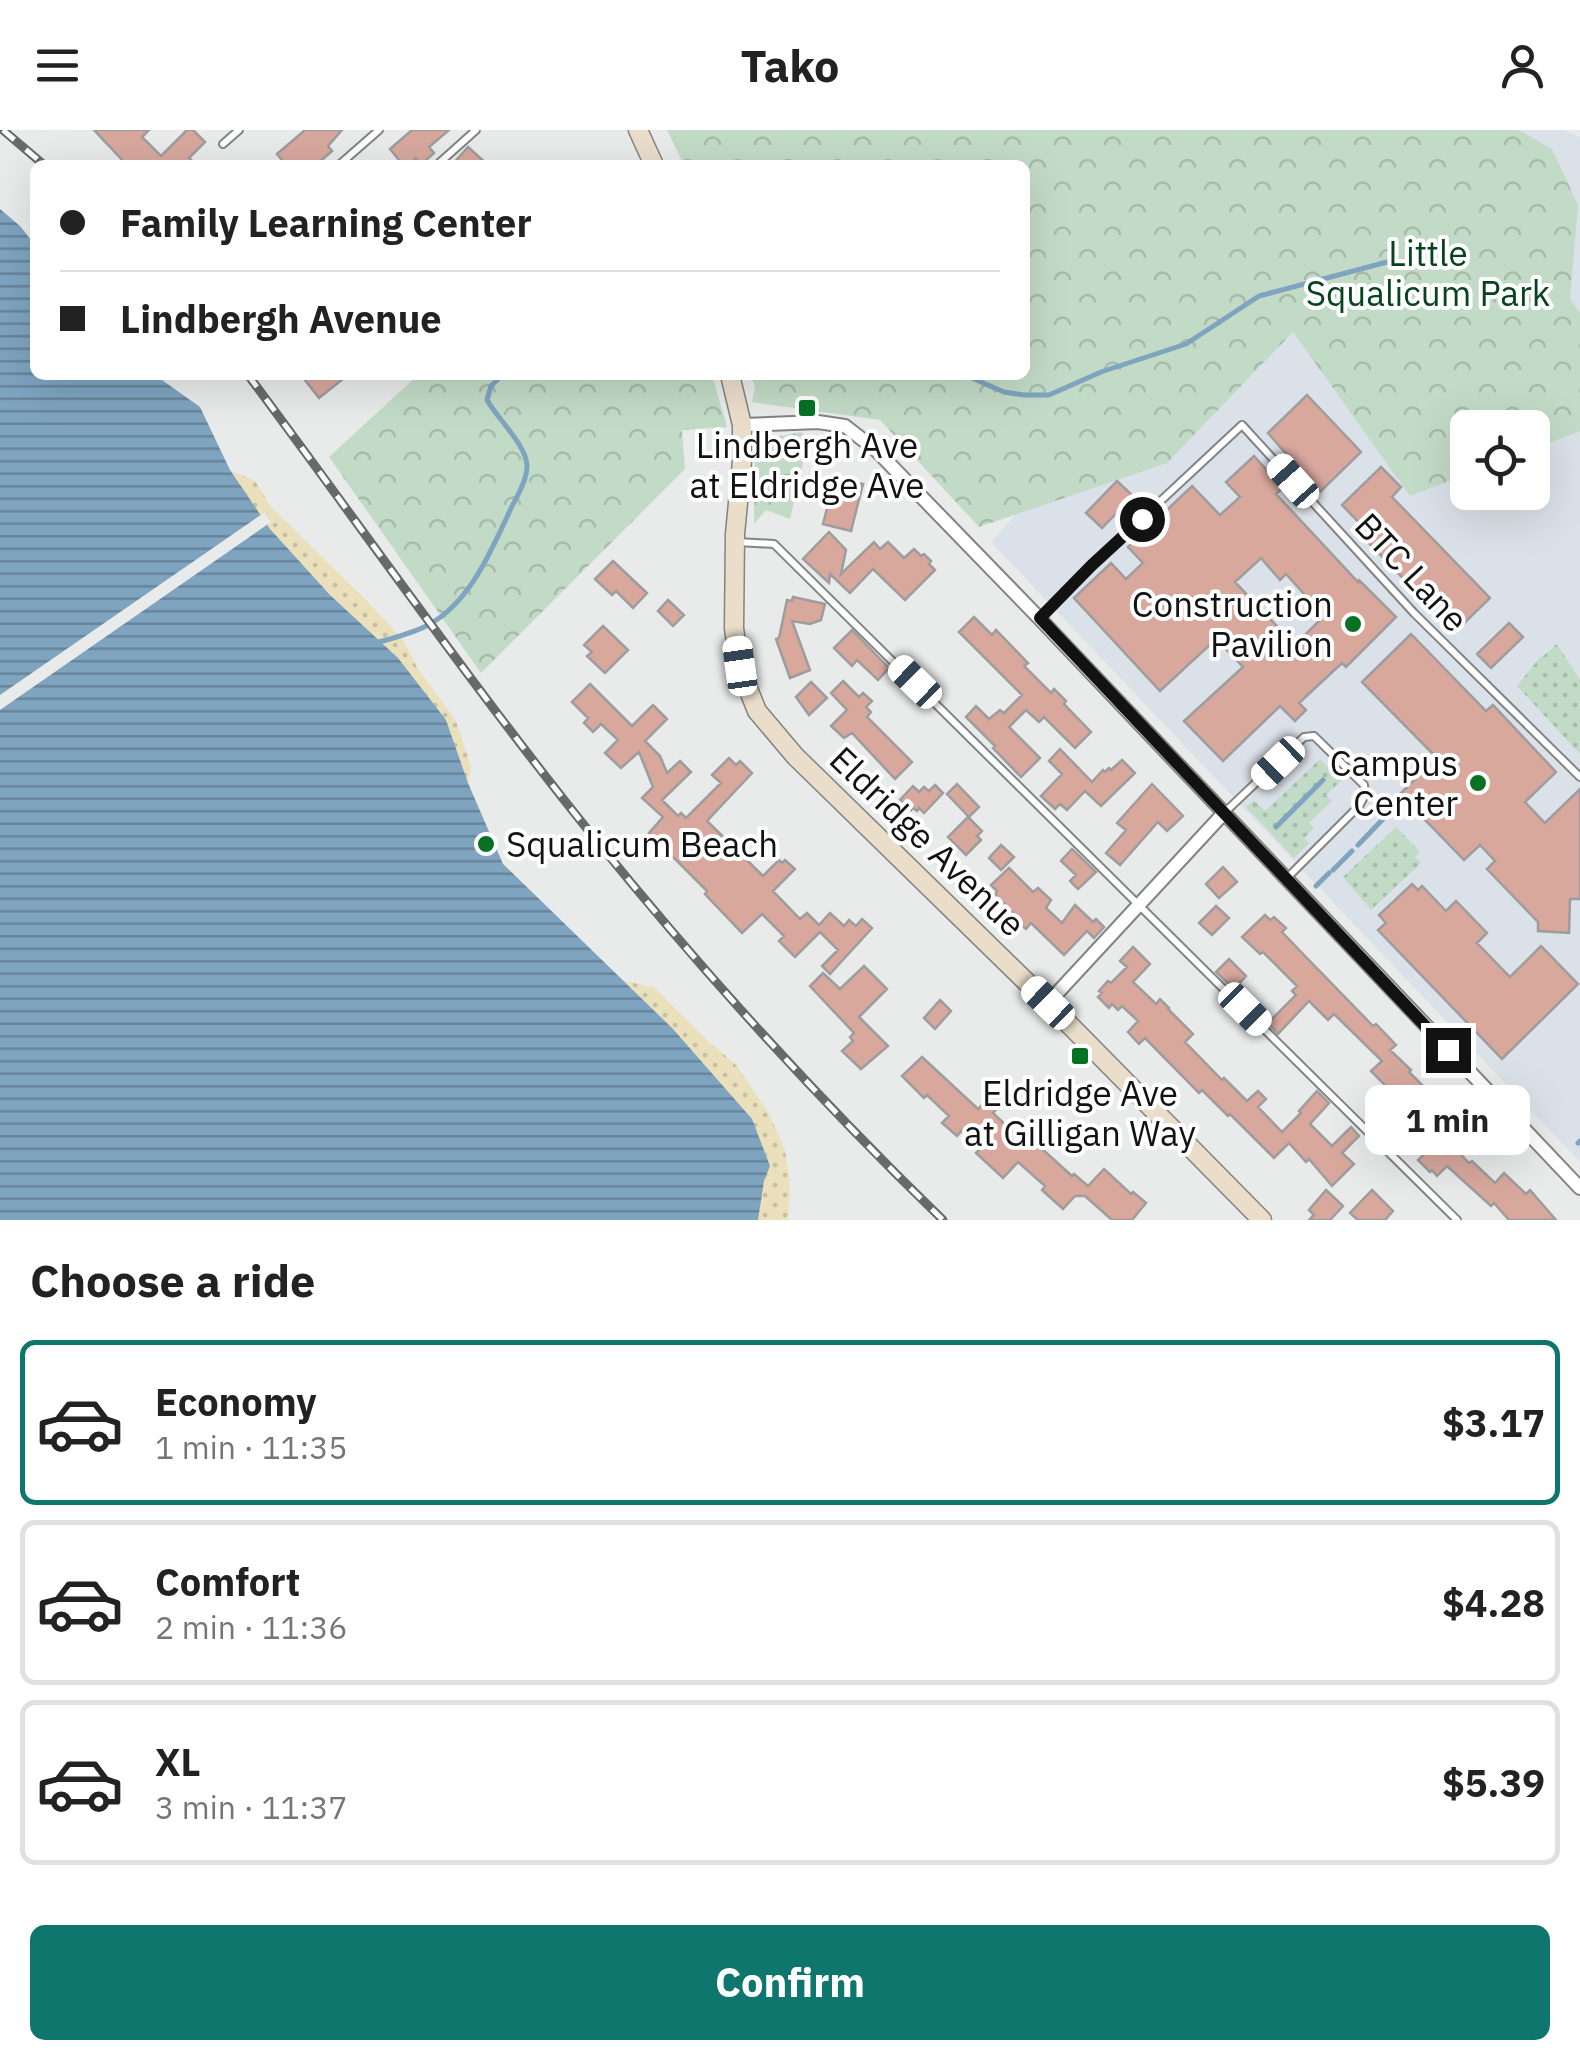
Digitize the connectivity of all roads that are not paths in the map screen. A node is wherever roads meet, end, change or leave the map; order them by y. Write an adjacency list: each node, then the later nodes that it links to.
1 (239, 130): 5 (lane)
2 (379, 130): 6 (lane)
3 (476, 130): 7 (lane)
4 (638, 130): 8 (main road)
5 (223, 144)
6 (344, 160)
7 (443, 160)
8 (652, 160)
9 (731, 380): 10 (main road, Eldridge Avenue)
10 (742, 425): 11 (main road, Eldridge Avenue); 12 (street)
11 (735, 542): 16 (lane); 17 (main road, Eldridge Avenue)
12 (1040, 618): 13 (lane, BTC Lane); 14 (street)
13 (1580, 777)
14 (1223, 814): 15 (street); 15 (lane); 16 (street)
15 (1286, 880): 18 (street)
16 (1139, 904): 17 (street); 20 (lane)
17 (1048, 1003): 19 (main road, Eldridge Avenue)
18 (1580, 1188)
19 (1262, 1220)
20 (1458, 1220)

